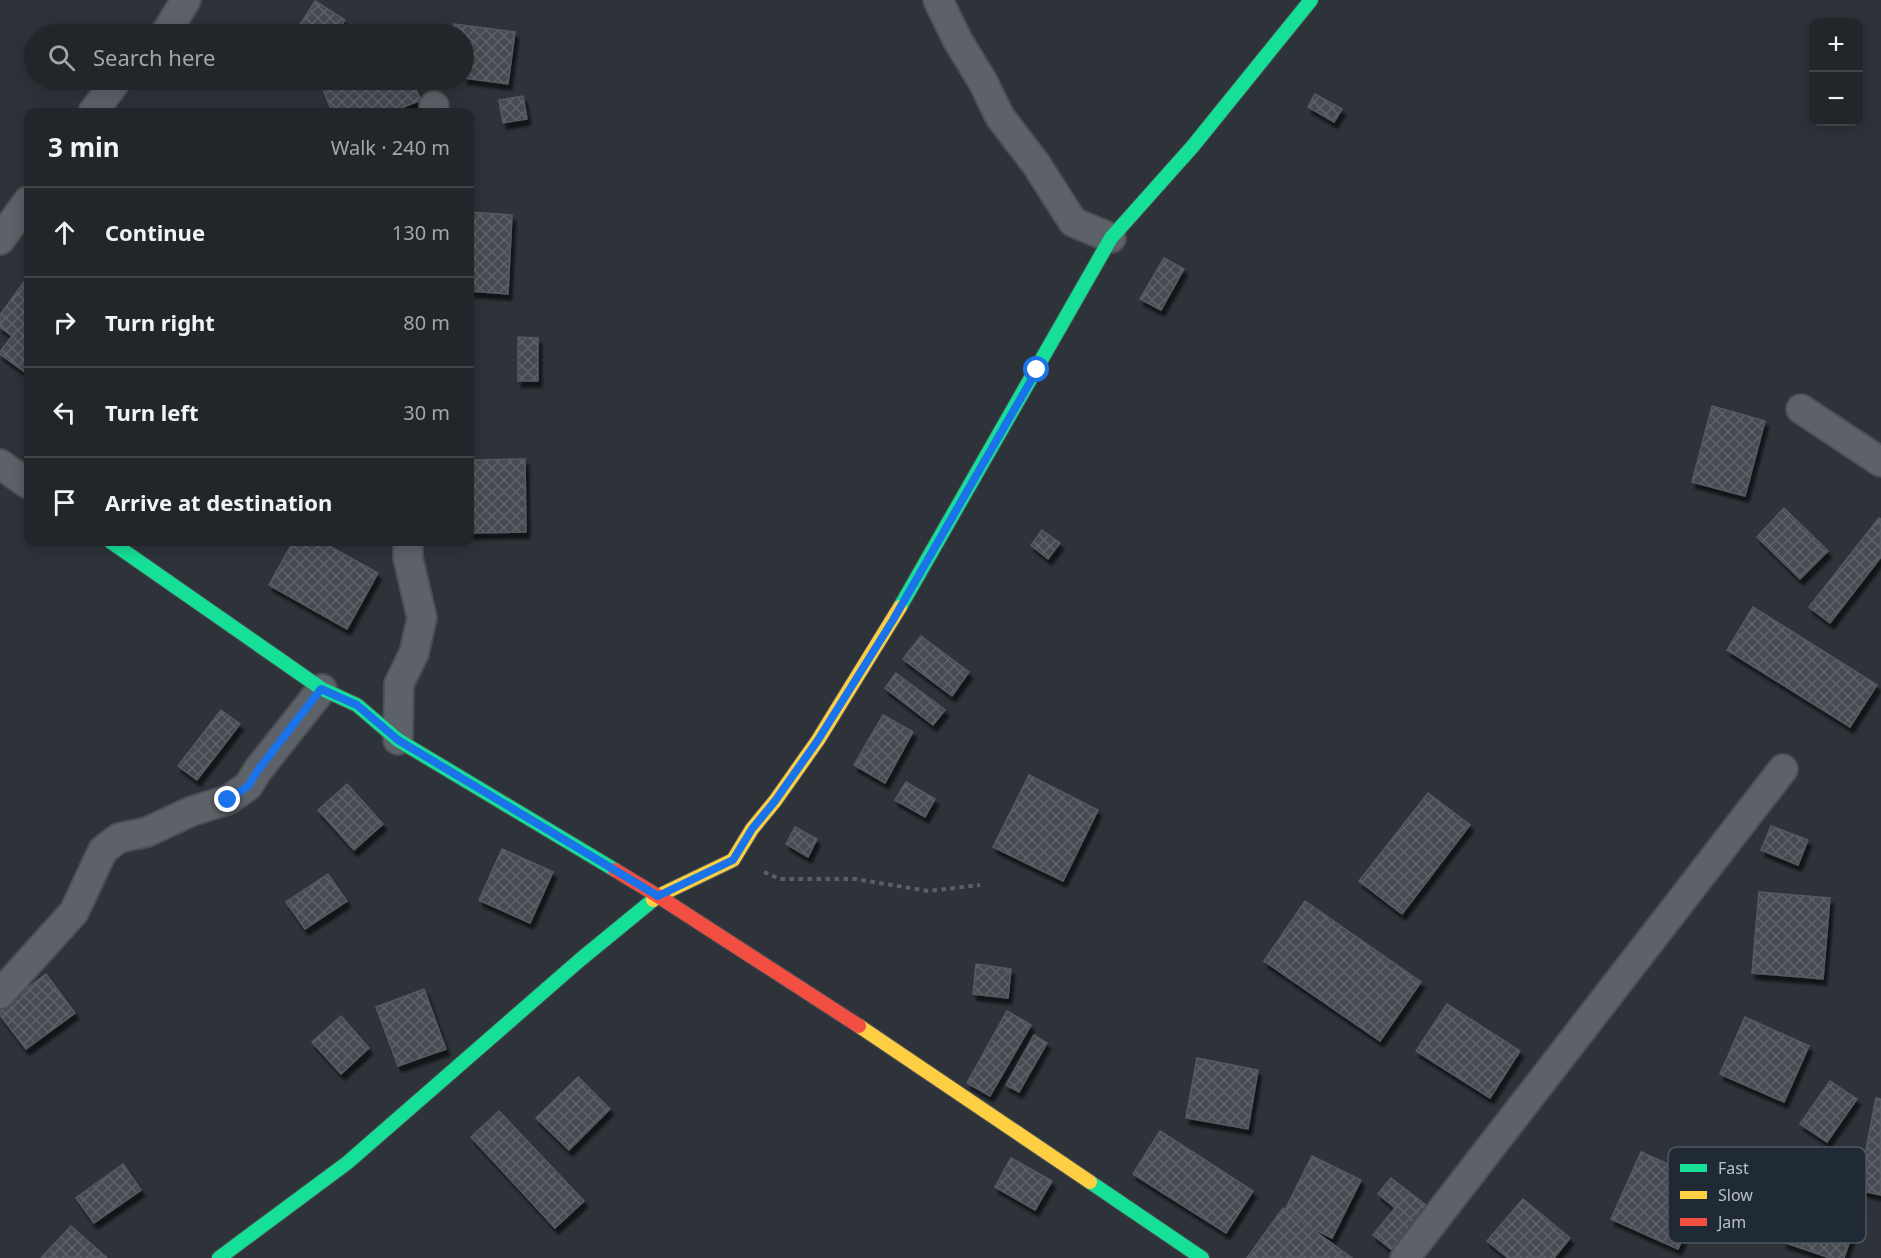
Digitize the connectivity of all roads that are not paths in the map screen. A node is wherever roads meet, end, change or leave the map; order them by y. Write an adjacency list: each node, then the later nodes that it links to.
1 (186, 0): 4 (street)
2 (938, 0): 8 (street)
3 (1311, 0): 8 (street)
4 (171, 24)
5 (110, 90): 6 (street)
6 (96, 108)
7 (24, 207): 9 (street)
8 (1111, 238): 19 (street)
9 (0, 240)
10 (1801, 409): 11 (street)
11 (1881, 462)
12 (0, 464): 13 (street)
13 (24, 481)
14 (117, 546): 16 (street)
15 (408, 546): 17 (street)
16 (321, 689): 17 (street); 20 (street)
17 (398, 740): 19 (street)
18 (1783, 769): 23 (street)
19 (658, 896): 21 (street); 22 (street)
20 (0, 994)
21 (219, 1258)
22 (1202, 1258)
23 (1405, 1258)

